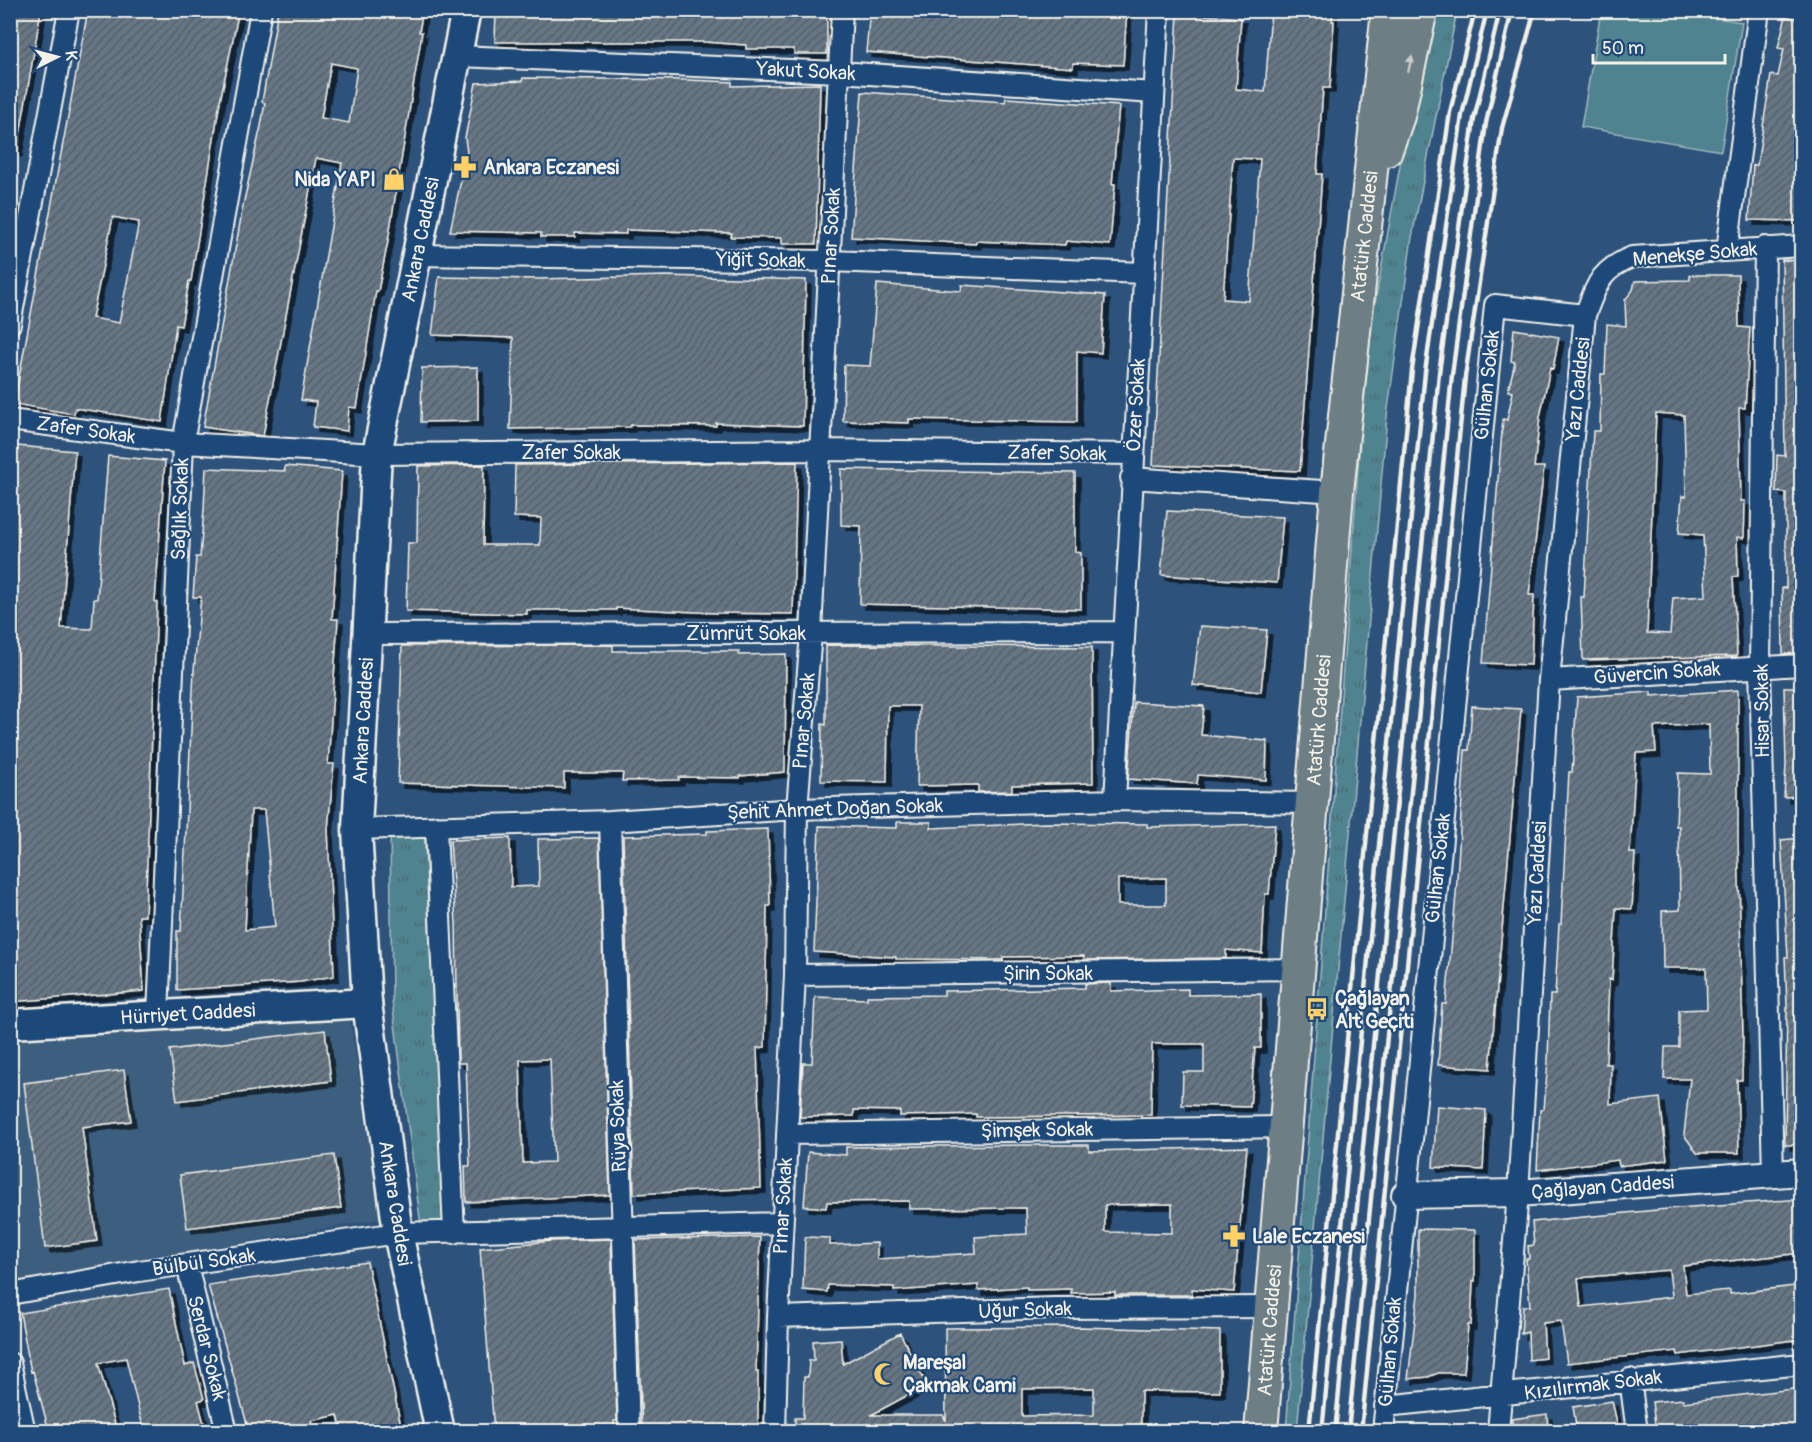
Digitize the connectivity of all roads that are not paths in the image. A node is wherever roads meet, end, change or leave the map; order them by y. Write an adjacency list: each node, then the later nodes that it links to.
1 (69, 10): 20 (street)
2 (261, 10): 22 (street, Sağlık Sokak)
3 (466, 10): 9 (main road, Ankara Caddesi)
4 (842, 10): 10 (street, Pınar Sokak)
5 (1159, 10): 11 (street, Özer Sokak)
6 (1388, 10): 12 (main road, Atatürk Caddesi)
7 (1421, 10): 12 (main road, one-way to 7)
8 (1759, 10): 15 (street)
9 (457, 56): 10 (street, Yakut Sokak); 16 (main road, Ankara Caddesi)
10 (839, 72): 11 (street, Yakut Sokak); 17 (street, Pınar Sokak)
11 (1154, 93): 18 (street, Özer Sokak)
12 (1368, 198): 27 (main road, Atatürk Caddesi)
13 (1802, 246): 14 (street, Menekşe Sokak)
14 (1765, 248): 15 (street, Menekşe Sokak); 32 (street, Hisar Sokak)
15 (1727, 250): 19 (street, Menekşe Sokak)
16 (415, 255): 17 (street, Yiğit Sokak); 24 (main road, Ankara Caddesi)
17 (830, 261): 18 (street, Yiğit Sokak); 23 (street, Pınar Sokak)
18 (1143, 273): 25 (street, Özer Sokak)
19 (1585, 315): 33 (street, Yazı Caddesi); 50 (street, Gülhan Sokak)
20 (10, 324)
21 (10, 420): 22 (street, Zafer Sokak)
22 (183, 443): 24 (street, Zafer Sokak); 43 (street, Sağlık Sokak)
23 (820, 450): 24 (street, Zafer Sokak); 25 (street, Zafer Sokak); 29 (street, Pınar Sokak)
24 (377, 454): 30 (main road, Ankara Caddesi)
25 (1133, 454): 26 (street, Özer Sokak)
26 (1131, 478): 27 (street); 28 (street, Özer Sokak)
27 (1337, 492): 35 (main road, Atatürk Caddesi)
28 (1123, 632): 29 (street, Zümrüt Sokak); 34 (street, Özer Sokak)
29 (811, 633): 30 (street, Zümrüt Sokak); 36 (street, Pınar Sokak)
30 (369, 634): 39 (main road, Ankara Caddesi)
31 (1802, 665): 32 (street, Güvercin Sokak)
32 (1760, 666): 33 (street, Güvercin Sokak); 48 (street, Hisar Sokak)
33 (1549, 680): 49 (street, Yazı Caddesi)
34 (1115, 800): 35 (street, Şehit Ahmet Doğan Sokak); 36 (street, Şehit Ahmet Doğan Sokak)
35 (1313, 803): 40 (main road, Atatürk Caddesi)
36 (797, 809): 37 (street, Şehit Ahmet Doğan Sokak); 41 (street, Pınar Sokak)
37 (610, 821): 38 (street, Şehit Ahmet Doğan Sokak); 52 (street, Rüya Sokak)
38 (436, 826): 39 (street, Şehit Ahmet Doğan Sokak); 54 (street)
39 (357, 829): 42 (main road, Ankara Caddesi)
40 (1300, 969): 41 (street, Şirin Sokak); 45 (main road, Atatürk Caddesi)
41 (795, 975): 46 (street, Pınar Sokak)
42 (367, 1003): 43 (main road, Hürriyet Caddesi); 53 (main road, Ankara Caddesi)
43 (158, 1014): 44 (main road, Hürriyet Caddesi)
44 (10, 1024)
45 (1288, 1126): 46 (street, Şimşek Sokak); 57 (main road, Atatürk Caddesi)
46 (787, 1134): 51 (street, Pınar Sokak)
47 (1802, 1172): 48 (street, Çağlayan Caddesi)
48 (1773, 1174): 49 (street, Çağlayan Caddesi)
49 (1518, 1193): 50 (street, Çağlayan Caddesi); 62 (street, Yazı Caddesi)
50 (1405, 1195): 63 (street, Gülhan Sokak)
51 (782, 1223): 52 (street, Bülbül Sokak); 58 (street, Pınar Sokak)
52 (621, 1228): 54 (street, Bülbül Sokak); 67 (street, Rüya Sokak)
53 (398, 1233): 54 (street, Bülbül Sokak); 55 (street, Bülbül Sokak); 66 (main road, Ankara Caddesi)
54 (454, 1233)
55 (187, 1265): 56 (street, Bülbül Sokak); 65 (street, Serdar Sokak)
56 (10, 1294)
57 (1272, 1307): 58 (street, Uğur Sokak); 69 (main road, Atatürk Caddesi)
58 (778, 1317): 68 (street, Pınar Sokak)
59 (10, 1363): 64 (street)
60 (1802, 1364): 61 (street, Kızılırmak Sokak)
61 (1630, 1379): 62 (street, Kızılırmak Sokak); 72 (street)
62 (1502, 1396): 63 (street, Kızılırmak Sokak); 71 (street, Yazı Caddesi)
63 (1385, 1406): 70 (street, Gülhan Sokak)
64 (26, 1431)
65 (227, 1431)
66 (440, 1431)
67 (629, 1431)
68 (775, 1431)
69 (1261, 1431)
70 (1383, 1431)
71 (1498, 1431)
72 (1637, 1431)

